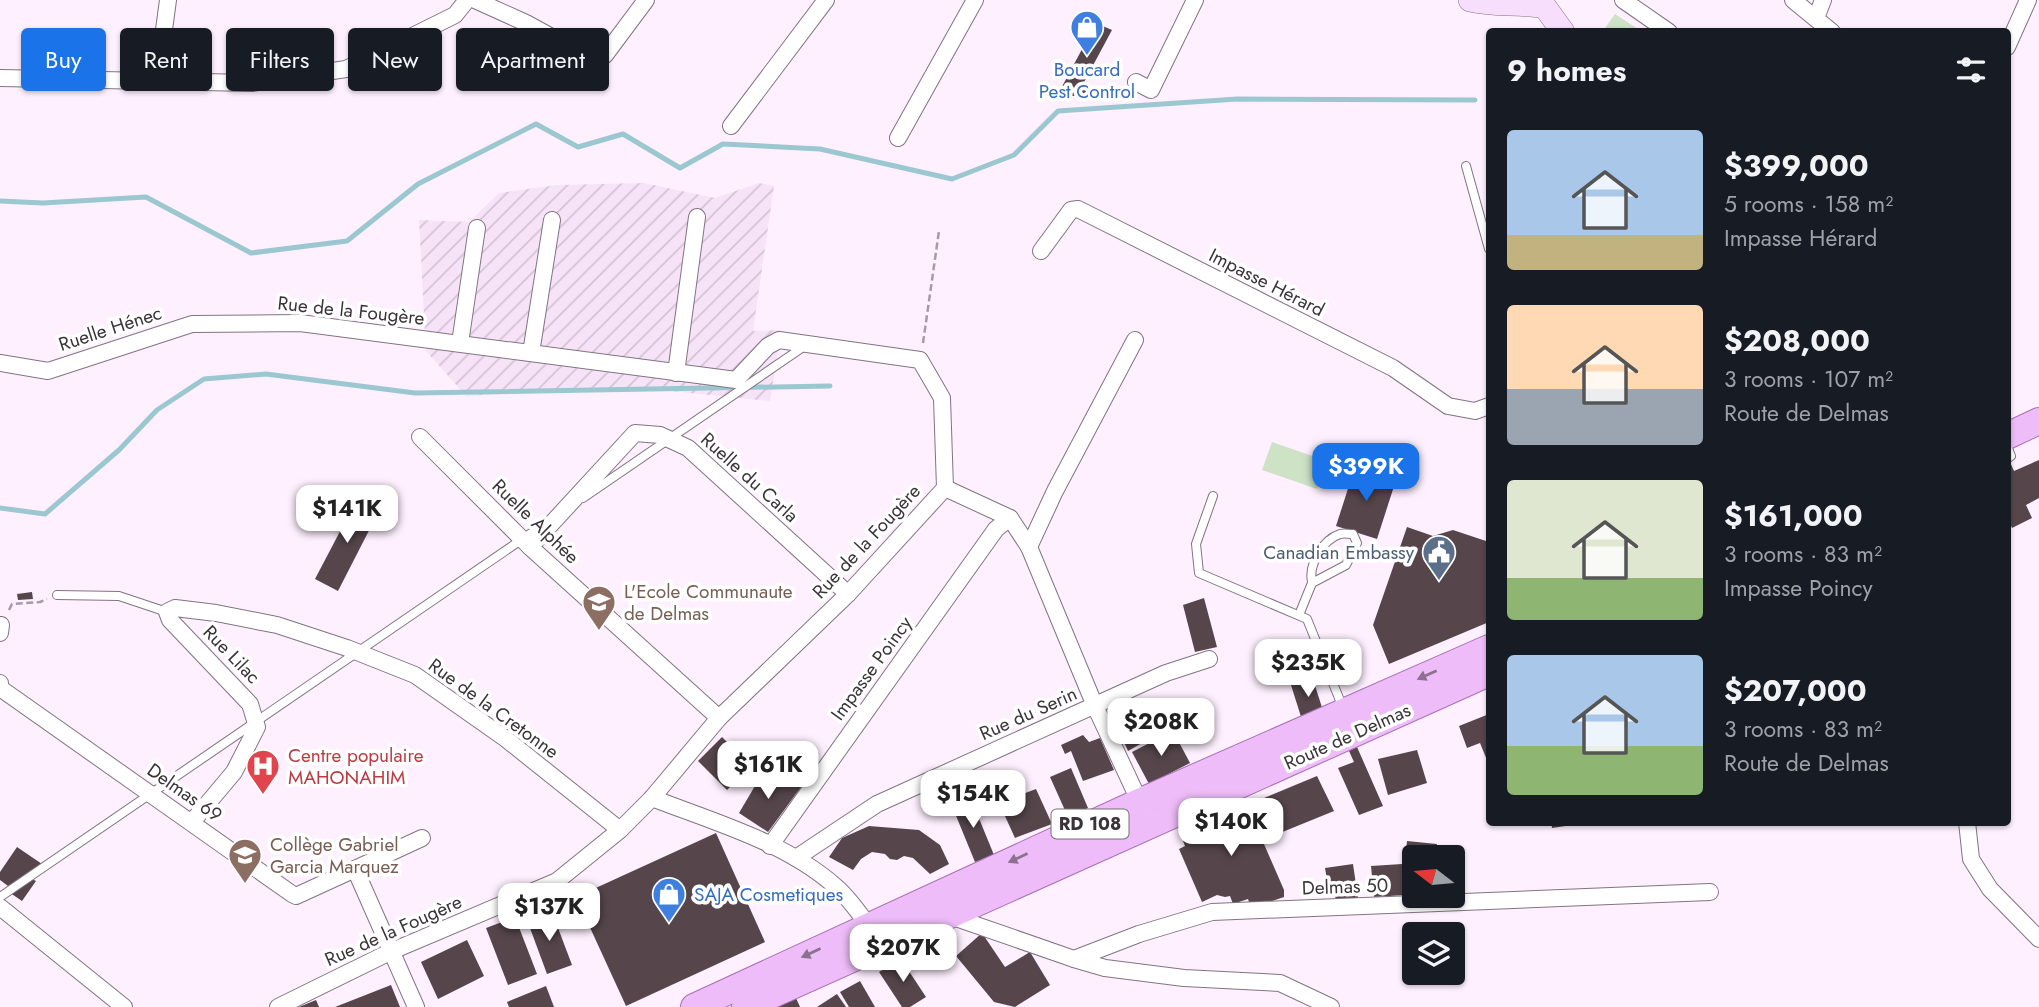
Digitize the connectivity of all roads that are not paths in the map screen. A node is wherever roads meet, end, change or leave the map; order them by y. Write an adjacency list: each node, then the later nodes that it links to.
1 (168, 0): 15 (street)
2 (467, 0): 23 (street)
3 (475, 0): 4 (street)
4 (646, 0)
5 (826, 0): 24 (street)
6 (975, 0): 25 (street)
7 (1195, 0): 22 (street)
8 (1470, 0): 13 (street)
9 (1623, 0): 17 (street)
10 (1793, 0): 14 (street)
11 (1823, 0): 14 (street)
12 (2028, 0): 19 (street)
13 (1551, 4): 16 (street)
14 (1816, 18): 18 (street)
15 (164, 28)
16 (1561, 28)
17 (1664, 28)
18 (1827, 28)
19 (2011, 38)
20 (0, 78): 21 (street)
21 (120, 81)
22 (1136, 82)
23 (212, 83)
24 (731, 126)
25 (898, 138)
26 (1466, 166): 30 (lane)
27 (697, 217): 38 (street)
28 (552, 220): 36 (street)
29 (477, 228): 34 (street)
30 (1486, 238)
31 (1041, 251): 40 (street, Impasse Hérard)
32 (191, 324): 34 (street, Rue de la Fougère); 37 (street, Ruelle Hénec)
33 (1135, 341): 49 (street)
34 (460, 343): 36 (street, Rue de la Fougère)
35 (807, 344): 38 (street, Rue de la Fougère); 45 (street, Rue de la Fougère); 74 (lane)
36 (531, 353): 38 (street, Rue de la Fougère)
37 (0, 363)
38 (676, 373)
39 (2039, 403): 41 (main road)
40 (1486, 407)
41 (2011, 415)
42 (2039, 421): 43 (main road)
43 (2011, 434)
44 (420, 437): 48 (street, Ruelle Alphée)
45 (945, 488): 47 (street); 51 (street, Rue de la Fougère)
46 (1213, 496): 54 (lane)
47 (1010, 518): 49 (street); 70 (street, Impasse Poincy)
48 (530, 547): 51 (street, Ruelle du Carla); 62 (street, Ruelle Alphée)
49 (1028, 547): 61 (street)
50 (1312, 583): 50 (lane); 54 (lane)
51 (848, 594): 62 (street, Rue de la Fougère)
52 (57, 595): 53 (lane)
53 (167, 612): 66 (street, Rue Lilac); 68 (street, Rue de la Cretonne)
54 (1298, 615): 63 (lane)
55 (1, 625): 56 (street)
56 (0, 633)
57 (1486, 650): 63 (main road, Route de Delmas / RD 108, one-way to 63)
58 (1209, 659): 61 (street, Rue du Serin)
59 (1486, 674): 63 (main road, Route de Delmas / RD 108)
60 (0, 683): 66 (street, Delmas 69)
61 (1095, 706): 65 (street); 71 (street, Rue du Serin)
62 (719, 718): 64 (street, Rue de la Fougère)
63 (1349, 722): 65 (main road, Route de Delmas / RD 108)
64 (652, 798): 68 (street, Rue de la Fougère); 70 (street)
65 (1144, 813): 76 (main road, Route de Delmas / RD 108); 77 (main road, Route de Delmas / RD 108, one-way to 77)
66 (192, 822): 72 (street, Delmas 69)
67 (1967, 826): 78 (street)
68 (620, 831): 79 (street, Rue de la Fougère)
69 (422, 838): 72 (street, Delmas 69)
70 (770, 846): 71 (street)
71 (796, 858): 77 (street)
72 (355, 869): 79 (street)
73 (1710, 892): 80 (street, Delmas 50)
74 (0, 897)
75 (0, 907): 81 (street)
76 (950, 916): 77 (main road, Route de Delmas / RD 108); 80 (street)
77 (876, 935): 84 (main road, Route de Delmas / RD 108, one-way to 84); 85 (main road, Route de Delmas / RD 108)
78 (2039, 939)
79 (391, 951): 82 (street, Rue de la Fougère); 83 (street)
80 (1074, 959): 86 (street)
81 (124, 1007)
82 (278, 1007)
83 (416, 1007)
84 (694, 1007)
85 (745, 1007)
86 (1331, 1007)

